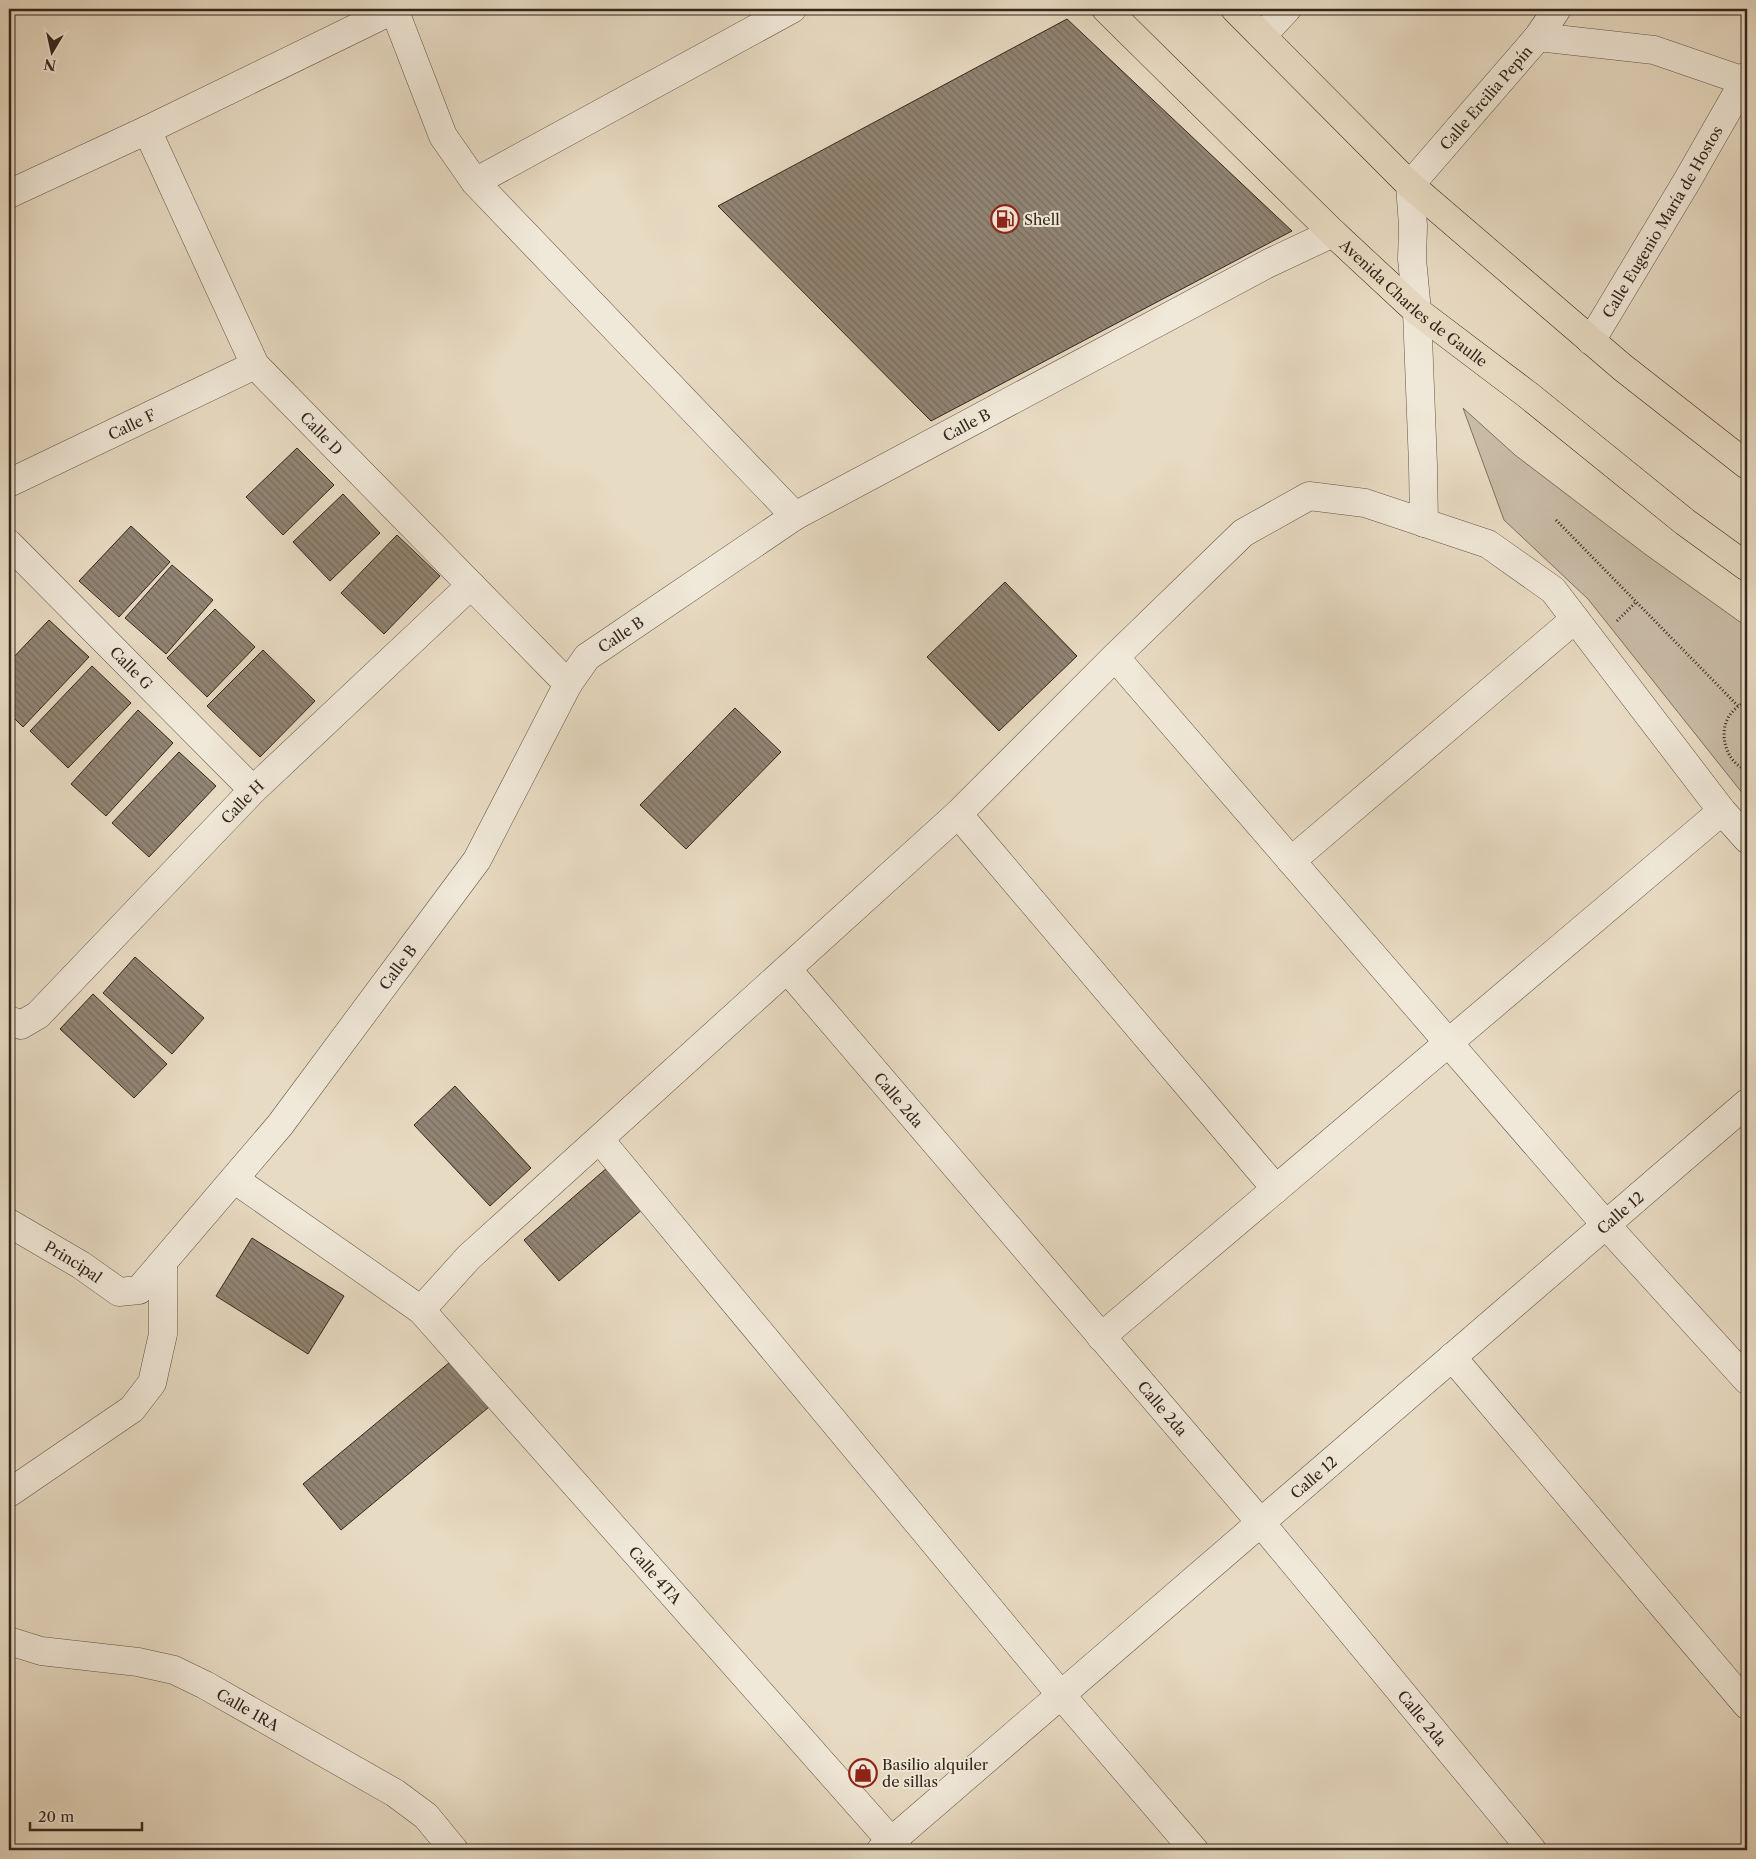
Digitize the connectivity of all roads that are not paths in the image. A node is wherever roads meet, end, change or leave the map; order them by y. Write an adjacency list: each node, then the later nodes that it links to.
1 (394, 9): 10 (street); 11 (street)
2 (792, 9): 11 (street)
3 (1106, 9): 14 (main road, Avenida Charles de Gaulle)
4 (1235, 9): 7 (main road)
5 (1287, 9): 7 (street)
6 (1557, 9): 8 (street, Calle Ercilia Pepín)
7 (1262, 36): 12 (main road)
8 (1538, 36): 9 (street); 12 (street, Calle Ercilia Pepín)
9 (1746, 79): 16 (street, Calle Eugenio María de Hostos)
10 (147, 130): 13 (street); 17 (street, Calle D)
11 (475, 182): 20 (street)
12 (1410, 185): 15 (street); 16 (main road)
13 (9, 194)
14 (1333, 233): 15 (main road, Avenida Charles de Gaulle); 20 (street, Calle B)
15 (1417, 311): 21 (street); 23 (main road, Avenida Charles de Gaulle)
16 (1591, 341): 18 (main road)
17 (255, 365): 19 (street, Calle F); 24 (street, Calle D)
18 (1747, 465)
19 (9, 483)
20 (795, 516): 27 (street, Calle B)
21 (1424, 522): 25 (street); 26 (street)
22 (9, 544): 28 (street, Calle G)
23 (1747, 567)
24 (471, 585): 27 (street, Calle D); 28 (street, Calle H)
25 (1575, 619): 29 (street); 32 (street)
26 (1115, 657): 30 (street); 32 (street)
27 (568, 684): 38 (street, Calle B)
28 (253, 790): 34 (street, Calle H)
29 (1722, 811): 31 (street); 35 (street)
30 (958, 814): 33 (street); 39 (street)
31 (1747, 839)
32 (1291, 861): 35 (street)
33 (787, 969): 37 (street); 45 (street, Calle 2da)
34 (15, 1022)
35 (1448, 1043): 39 (street); 41 (street)
36 (1747, 1103): 41 (street, Calle 12)
37 (600, 1140): 44 (street); 51 (street)
38 (234, 1180): 42 (street, Calle B); 44 (street, Calle 4TA)
39 (1276, 1189): 45 (street)
40 (9, 1223): 43 (street, Principal)
41 (1606, 1225): 46 (street, Calle 12); 47 (street)
42 (163, 1263): 43 (street, Calle B); 48 (street)
43 (139, 1290)
44 (421, 1310): 53 (street, Calle 4TA)
45 (1101, 1337): 49 (street, Calle 2da)
46 (1452, 1357): 49 (street, Calle 12); 52 (street)
47 (1747, 1380)
48 (9, 1493)
49 (1260, 1523): 51 (street, Calle 12); 56 (street, Calle 2da)
50 (9, 1641): 54 (street, Calle 1RA)
51 (1061, 1695): 53 (street, Calle 12); 55 (street)
52 (1747, 1705)
53 (890, 1847)
54 (454, 1850)
55 (1194, 1850)
56 (1532, 1850)

